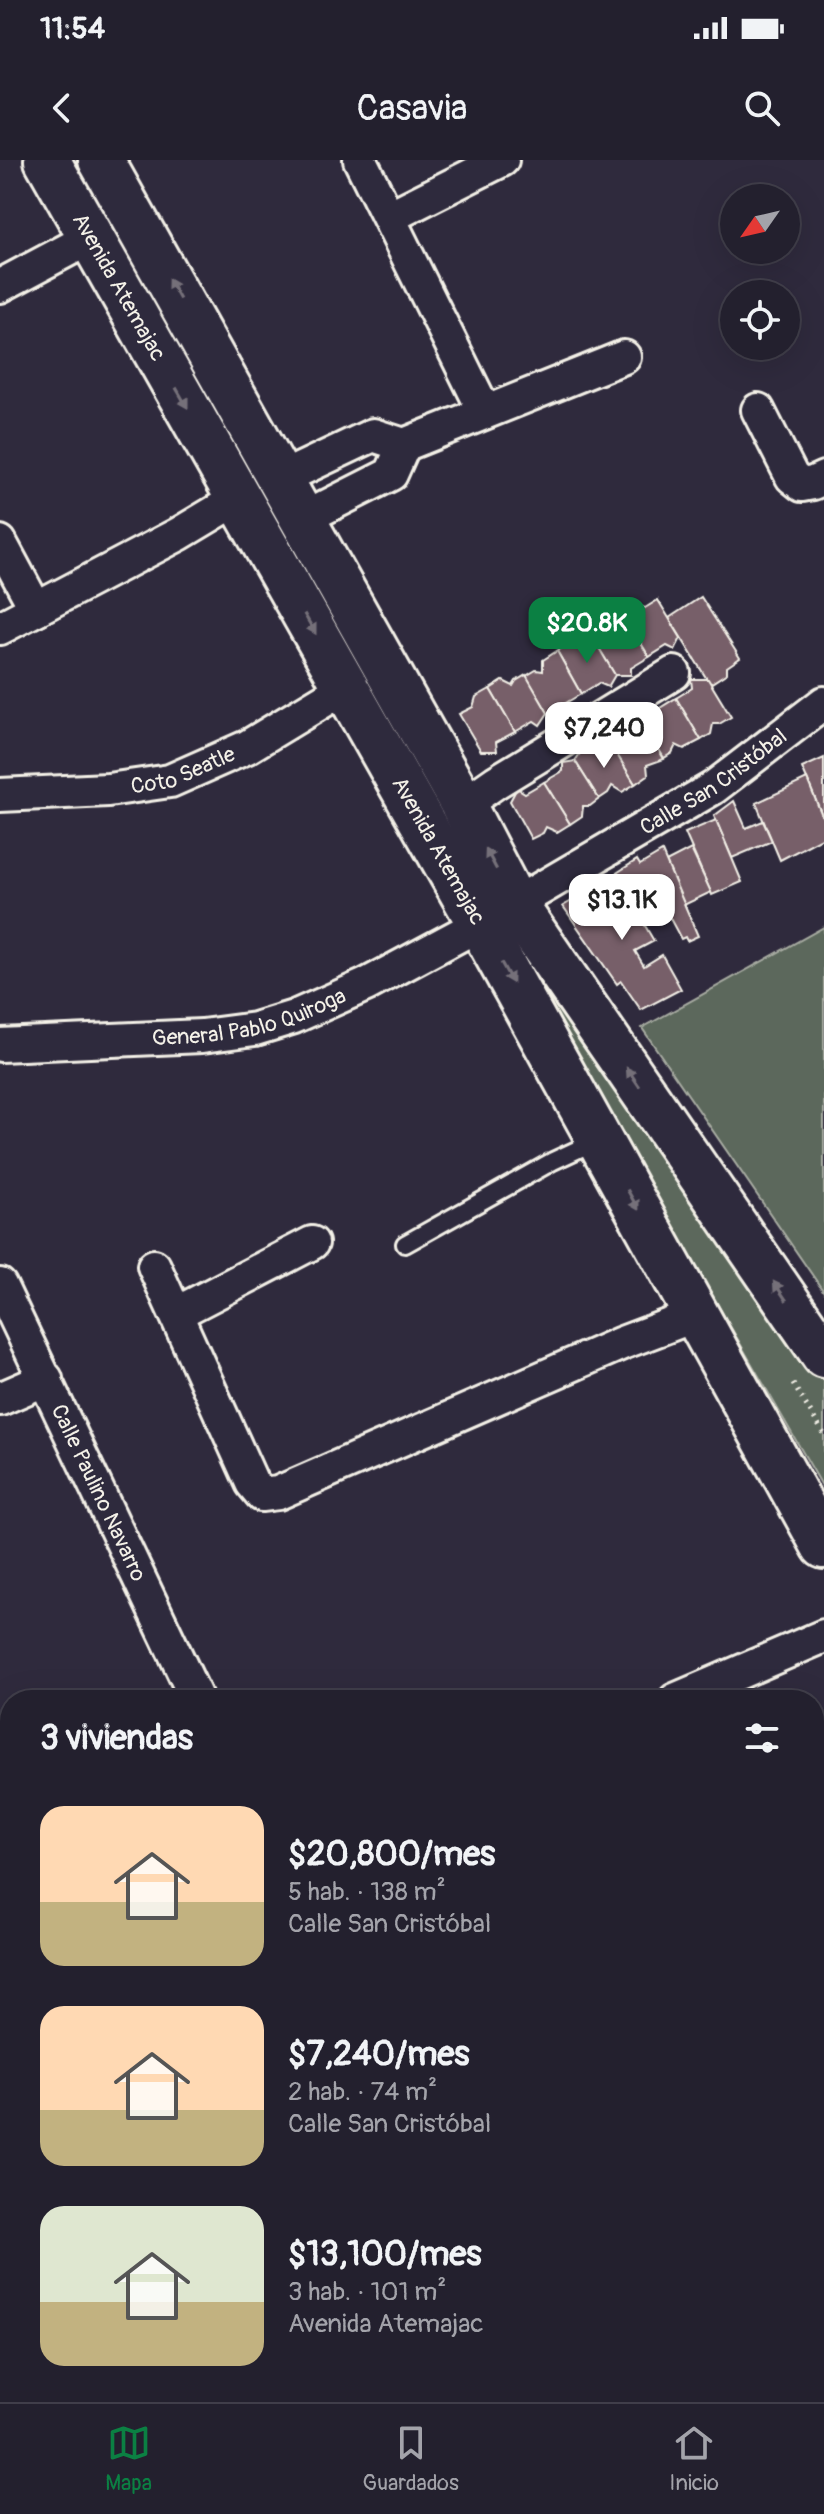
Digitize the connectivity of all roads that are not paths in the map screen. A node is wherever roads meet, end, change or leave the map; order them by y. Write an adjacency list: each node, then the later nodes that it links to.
1 (47, 160): 6 (main road, Avenida Atemajac)
2 (101, 160): 13 (main road, Avenida Atemajac, one-way to 2)
3 (360, 160): 5 (street)
4 (502, 160): 5 (street)
5 (389, 217): 10 (street)
6 (90, 238): 7 (street); 14 (main road, Avenida Atemajac, one-way to 14)
7 (0, 286)
8 (624, 357): 10 (street)
9 (758, 410): 12 (street)
10 (485, 412): 11 (street)
11 (404, 445): 13 (street); 15 (street)
12 (824, 478)
13 (280, 479): 15 (main road, Avenida Atemajac)
14 (239, 498): 17 (street); 20 (main road, Avenida Atemajac, one-way to 20)
15 (302, 519): 23 (main road, Avenida Atemajac)
16 (0, 542): 17 (street)
17 (36, 609): 18 (street)
18 (0, 628)
19 (674, 673): 23 (street)
20 (346, 687): 22 (street, Coto Seatle); 24 (main road, Avenida Atemajac)
21 (824, 703): 24 (street, Calle San Cristóbal)
22 (0, 795)
23 (463, 805): 24 (main road, Avenida Atemajac, one-way to 23)
24 (498, 914): 25 (street, General Pablo Quiroga); 26 (main road, Avenida Atemajac, one-way to 26); 33 (main road, Avenida Atemajac, one-way to 24)
25 (0, 1045)
26 (600, 1140): 28 (lane); 32 (main road, Avenida Atemajac, one-way to 32)
27 (312, 1243): 31 (street)
28 (405, 1244)
29 (154, 1266): 31 (street)
30 (0, 1285): 34 (street, Calle Paulino Navarro)
31 (177, 1313): 32 (street)
32 (696, 1315): 36 (main road, Avenida Atemajac)
33 (824, 1355)
34 (46, 1379): 35 (street); 38 (street, Calle Paulino Navarro)
35 (0, 1399)
36 (824, 1546)
37 (824, 1636): 39 (street)
38 (192, 1690)
39 (698, 1690)

